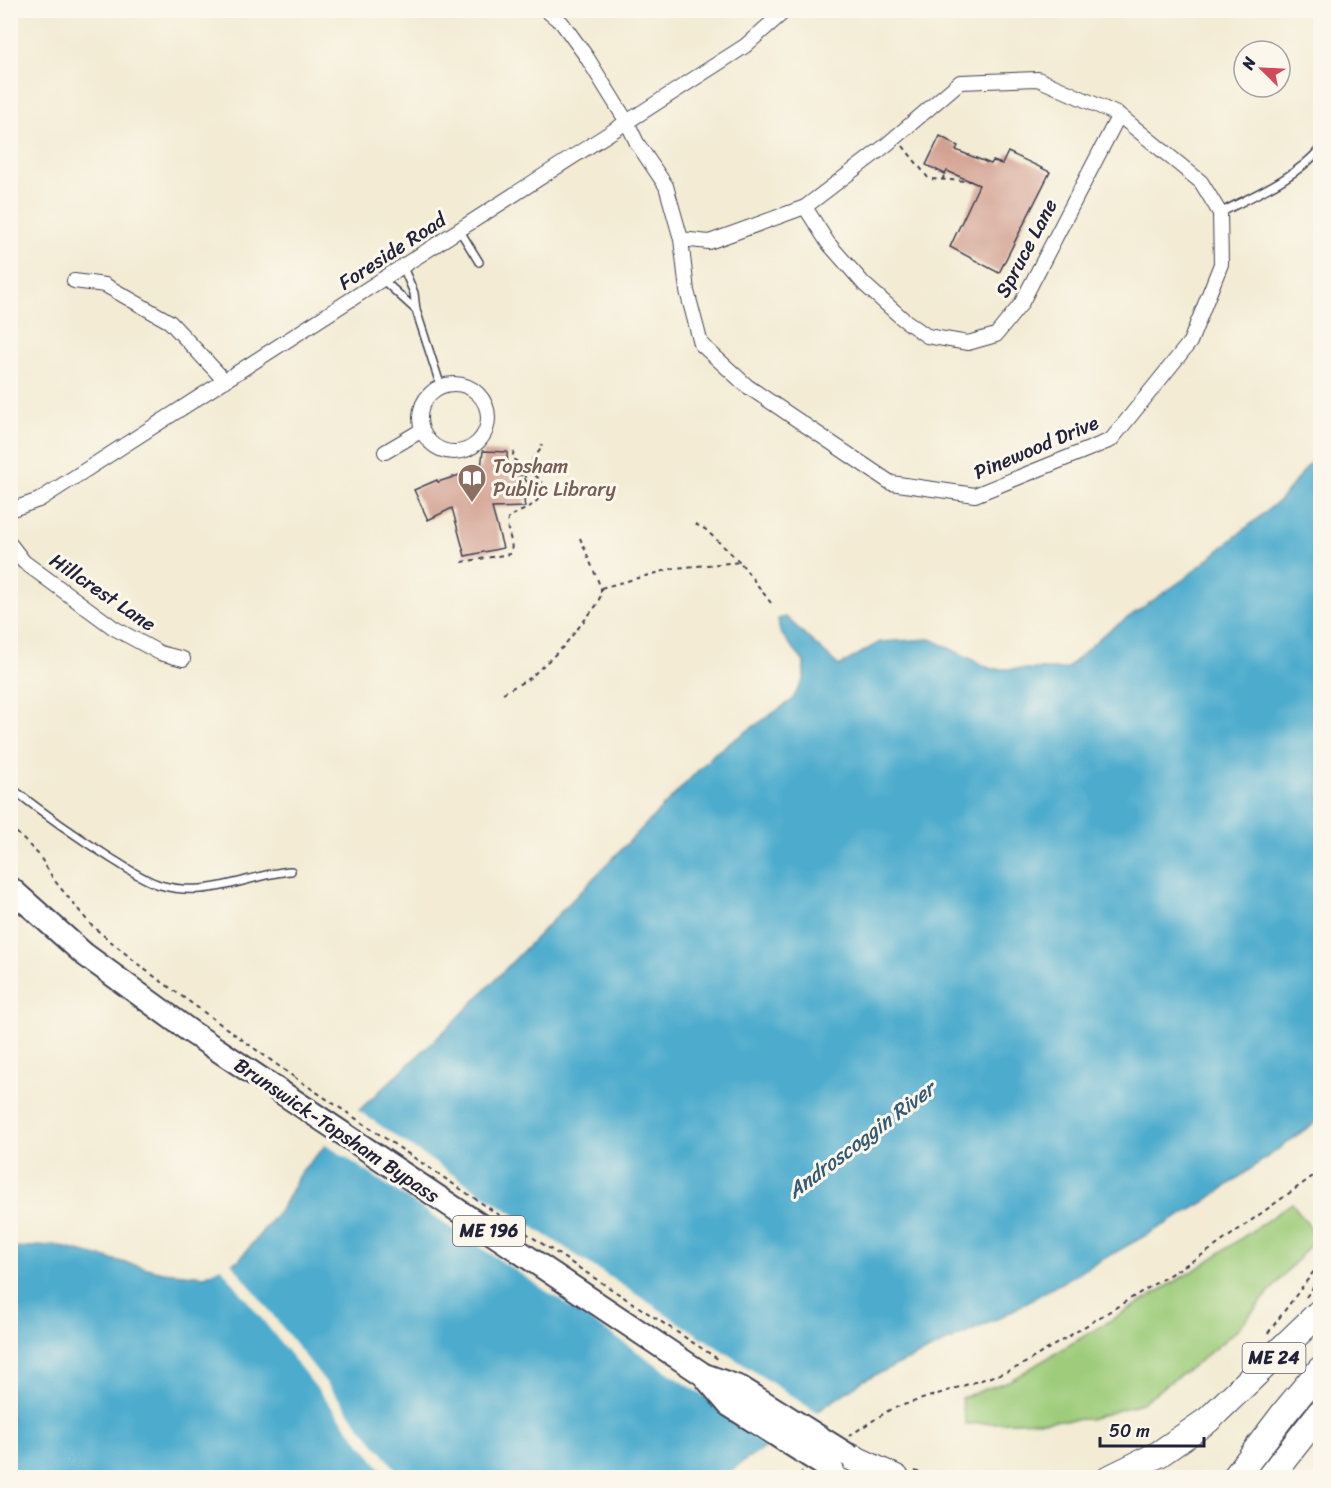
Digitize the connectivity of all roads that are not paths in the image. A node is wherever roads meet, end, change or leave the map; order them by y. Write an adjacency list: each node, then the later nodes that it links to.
1 (546, 10): 4 (street, Pinewood Drive)
2 (786, 10): 4 (street, Foreside Road)
3 (1119, 115): 6 (street); 6 (street, Spruce Lane); 7 (street)
4 (627, 122): 8 (street, Foreside Road); 9 (street, Pinewood Drive)
5 (1320, 149): 7 (lane)
6 (806, 207): 9 (street)
7 (1220, 213): 9 (street, Pinewood Drive)
8 (460, 231): 10 (lane); 11 (street, Foreside Road)
9 (681, 239)
10 (479, 262)
11 (403, 267): 12 (street, Foreside Road); 14 (lane)
12 (382, 280): 14 (lane); 15 (street, Foreside Road)
13 (74, 281): 15 (street)
14 (416, 310): 16 (lane)
15 (225, 381): 19 (street, Foreside Road)
16 (441, 387): 17 (street); 17 (street)
17 (422, 430): 18 (street)
18 (385, 452)
19 (10, 510)
20 (10, 544): 21 (street, Hillcrest Lane)
21 (183, 659)
22 (10, 787): 23 (lane)
23 (291, 871)
24 (10, 888): 28 (highway, Brunswick-Topsham Bypass / ME 196, bridge)
25 (1320, 1312): 29 (highway, ME 24)
26 (1320, 1370): 32 (highway)
27 (1320, 1413): 33 (highway)
28 (837, 1465): 30 (highway); 31 (highway)
29 (1102, 1475)
30 (871, 1478)
31 (896, 1478)
32 (1235, 1478)
33 (1269, 1478)

